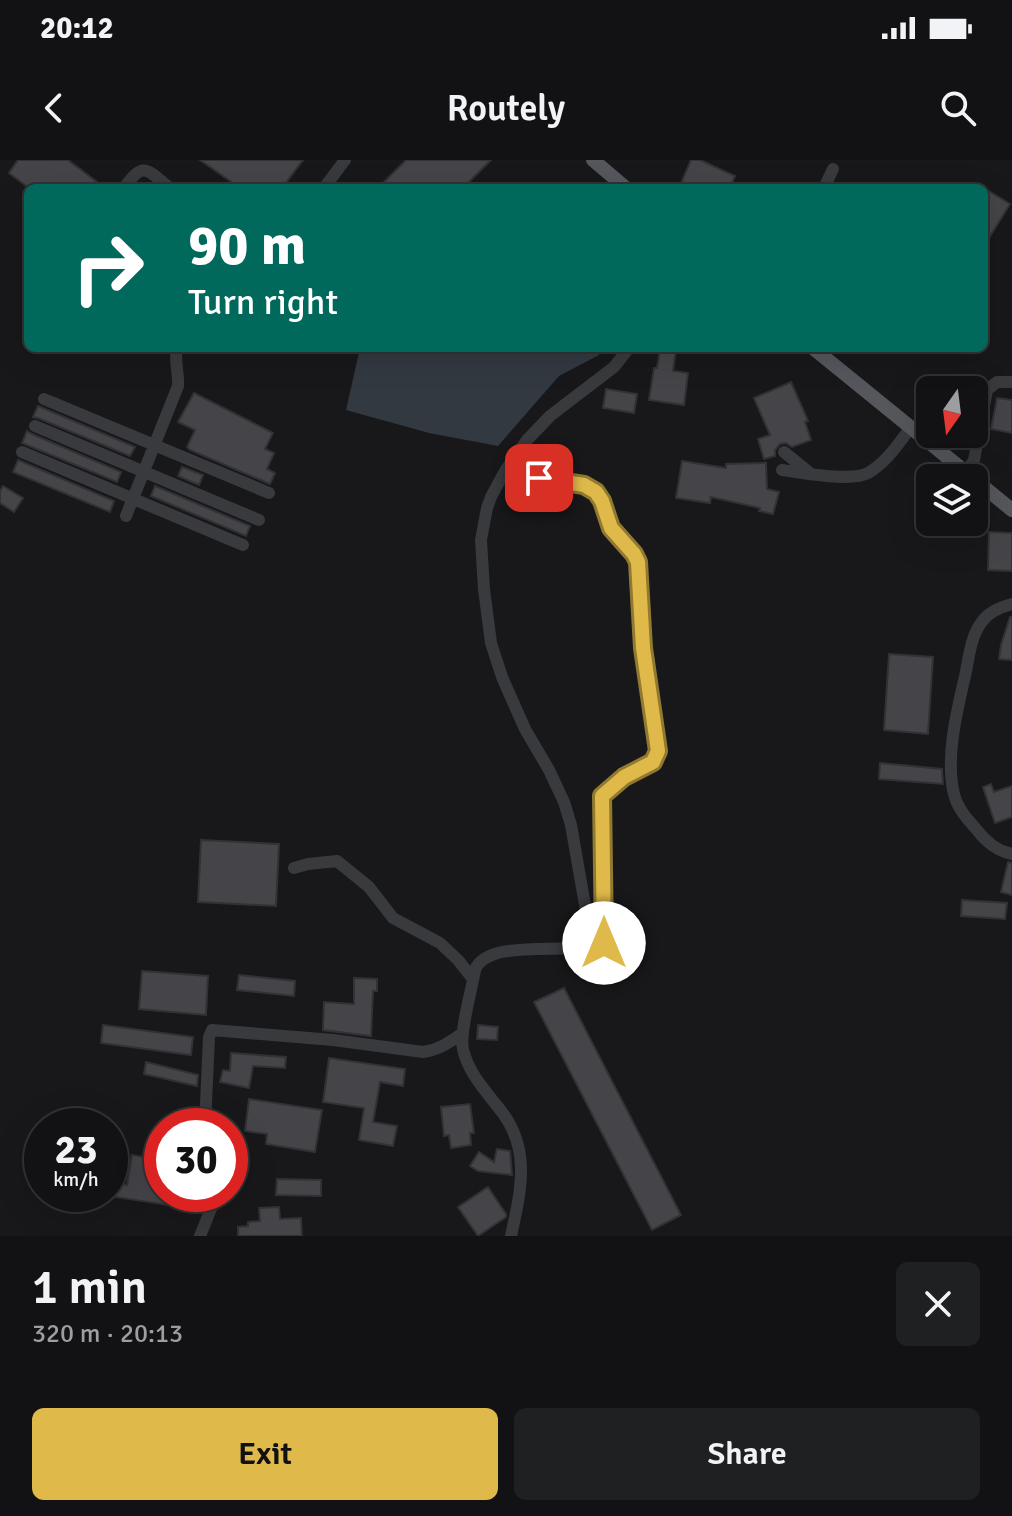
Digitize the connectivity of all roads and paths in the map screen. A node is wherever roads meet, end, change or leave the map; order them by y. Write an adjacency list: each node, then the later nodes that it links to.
1 (345, 160): 6 (street)
2 (593, 160): 7 (main road)
3 (833, 169): 8 (street)
4 (127, 184): 5 (street)
5 (165, 184)
6 (327, 184)
7 (621, 184)
8 (826, 184)
9 (177, 352): 16 (street)
10 (626, 352): 19 (street)
11 (818, 352): 15 (main road)
12 (1012, 382): 21 (street)
13 (44, 399): 16 (street)
14 (35, 426): 23 (street)
15 (911, 427): 20 (main road); 24 (street)
16 (155, 446): 23 (street); 26 (street)
17 (22, 452): 27 (street)
18 (784, 452): 24 (street)
19 (515, 456): 35 (street); 35 (street)
20 (956, 464)
21 (973, 464)
22 (782, 470): 24 (street)
23 (145, 471): 27 (street); 30 (street)
24 (811, 474)
25 (988, 490): 28 (main road)
26 (269, 493)
27 (133, 498): 29 (street); 31 (street)
28 (1012, 510)
29 (126, 516)
30 (259, 520)
31 (243, 545)
32 (1012, 604): 33 (street)
33 (1012, 854)
34 (294, 868): 36 (street)
35 (586, 943): 36 (street)
36 (473, 979): 37 (street)
37 (463, 1033): 38 (street); 41 (street)
38 (206, 1108)
39 (210, 1212): 40 (street)
40 (200, 1236)
41 (511, 1236)

